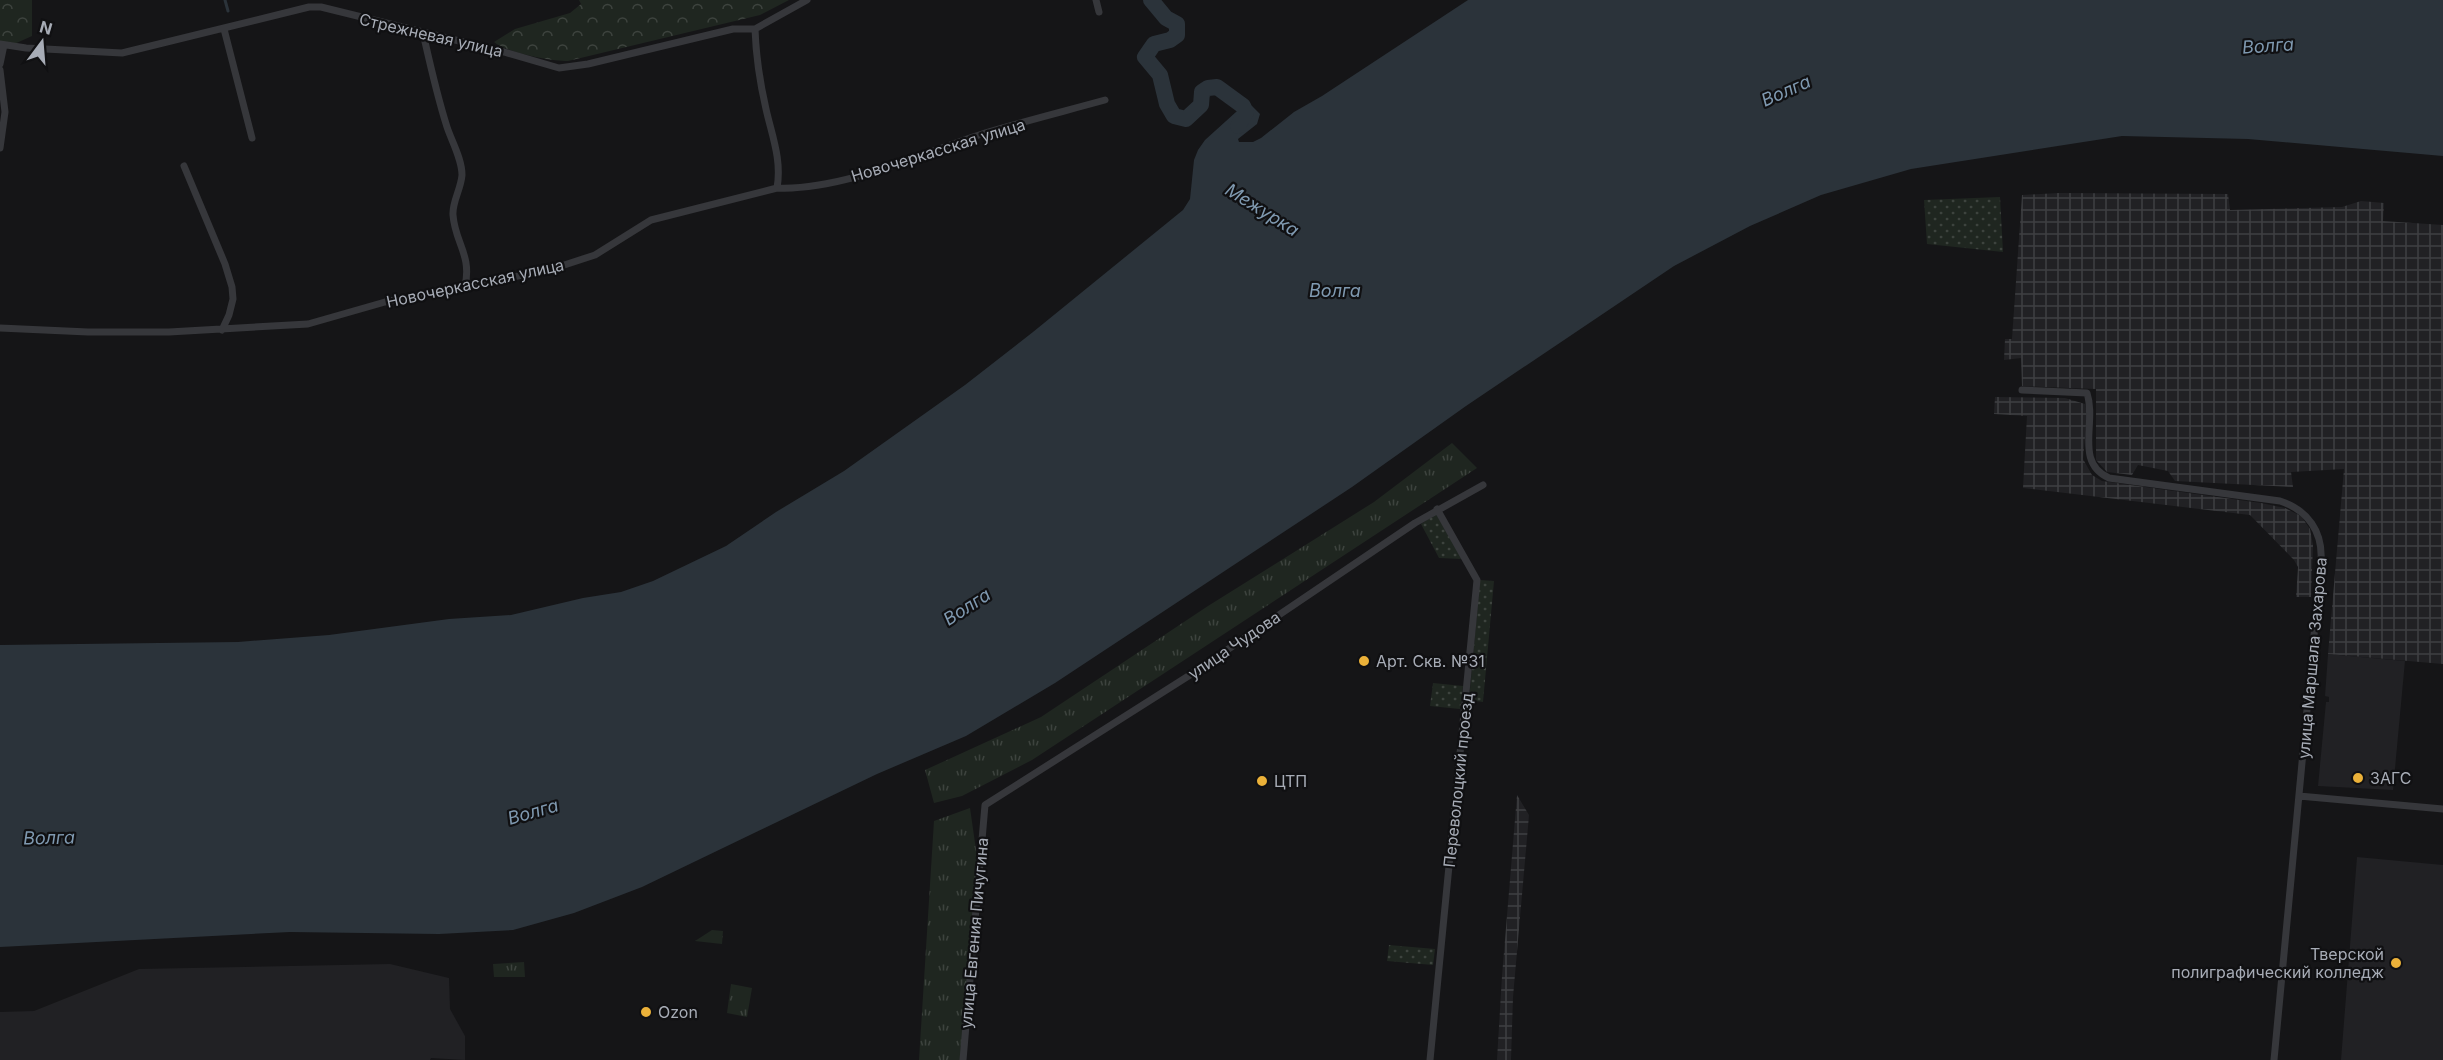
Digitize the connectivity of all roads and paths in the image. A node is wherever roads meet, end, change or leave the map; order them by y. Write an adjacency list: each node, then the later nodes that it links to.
1 (807, 0): 3 (street)
2 (1096, 0): 4 (street)
3 (800, 2): 6 (street)
4 (1099, 12)
5 (224, 29): 7 (street, Стрежневая улица); 8 (street, Стрежневая улица); 12 (street)
6 (755, 29): 7 (street, Стрежневая улица); 15 (street)
7 (423, 33): 16 (street)
8 (2, 45): 9 (street)
9 (0, 64)
10 (0, 70): 13 (street)
11 (1105, 100): 15 (street, Новочеркасская улица)
12 (252, 138)
13 (0, 148)
14 (184, 166): 18 (street)
15 (777, 188): 16 (street, Новочеркасская улица)
16 (465, 286): 18 (street, Новочеркасская улица)
17 (0, 328): 18 (street, Новочеркасская улица)
18 (222, 330)
19 (2022, 390): 22 (street, улица Маршала Захарова)
20 (1483, 485): 21 (street, улица Чудова)
21 (1437, 509): 23 (street, улица Чудова); 26 (street, Переволоцкий проезд)
22 (2299, 796): 24 (street); 27 (street, улица Маршала Захарова)
23 (985, 805): 25 (street, улица Евгения Пичугина)
24 (2443, 809)
25 (963, 1060)
26 (1430, 1060)
27 (2274, 1060)

